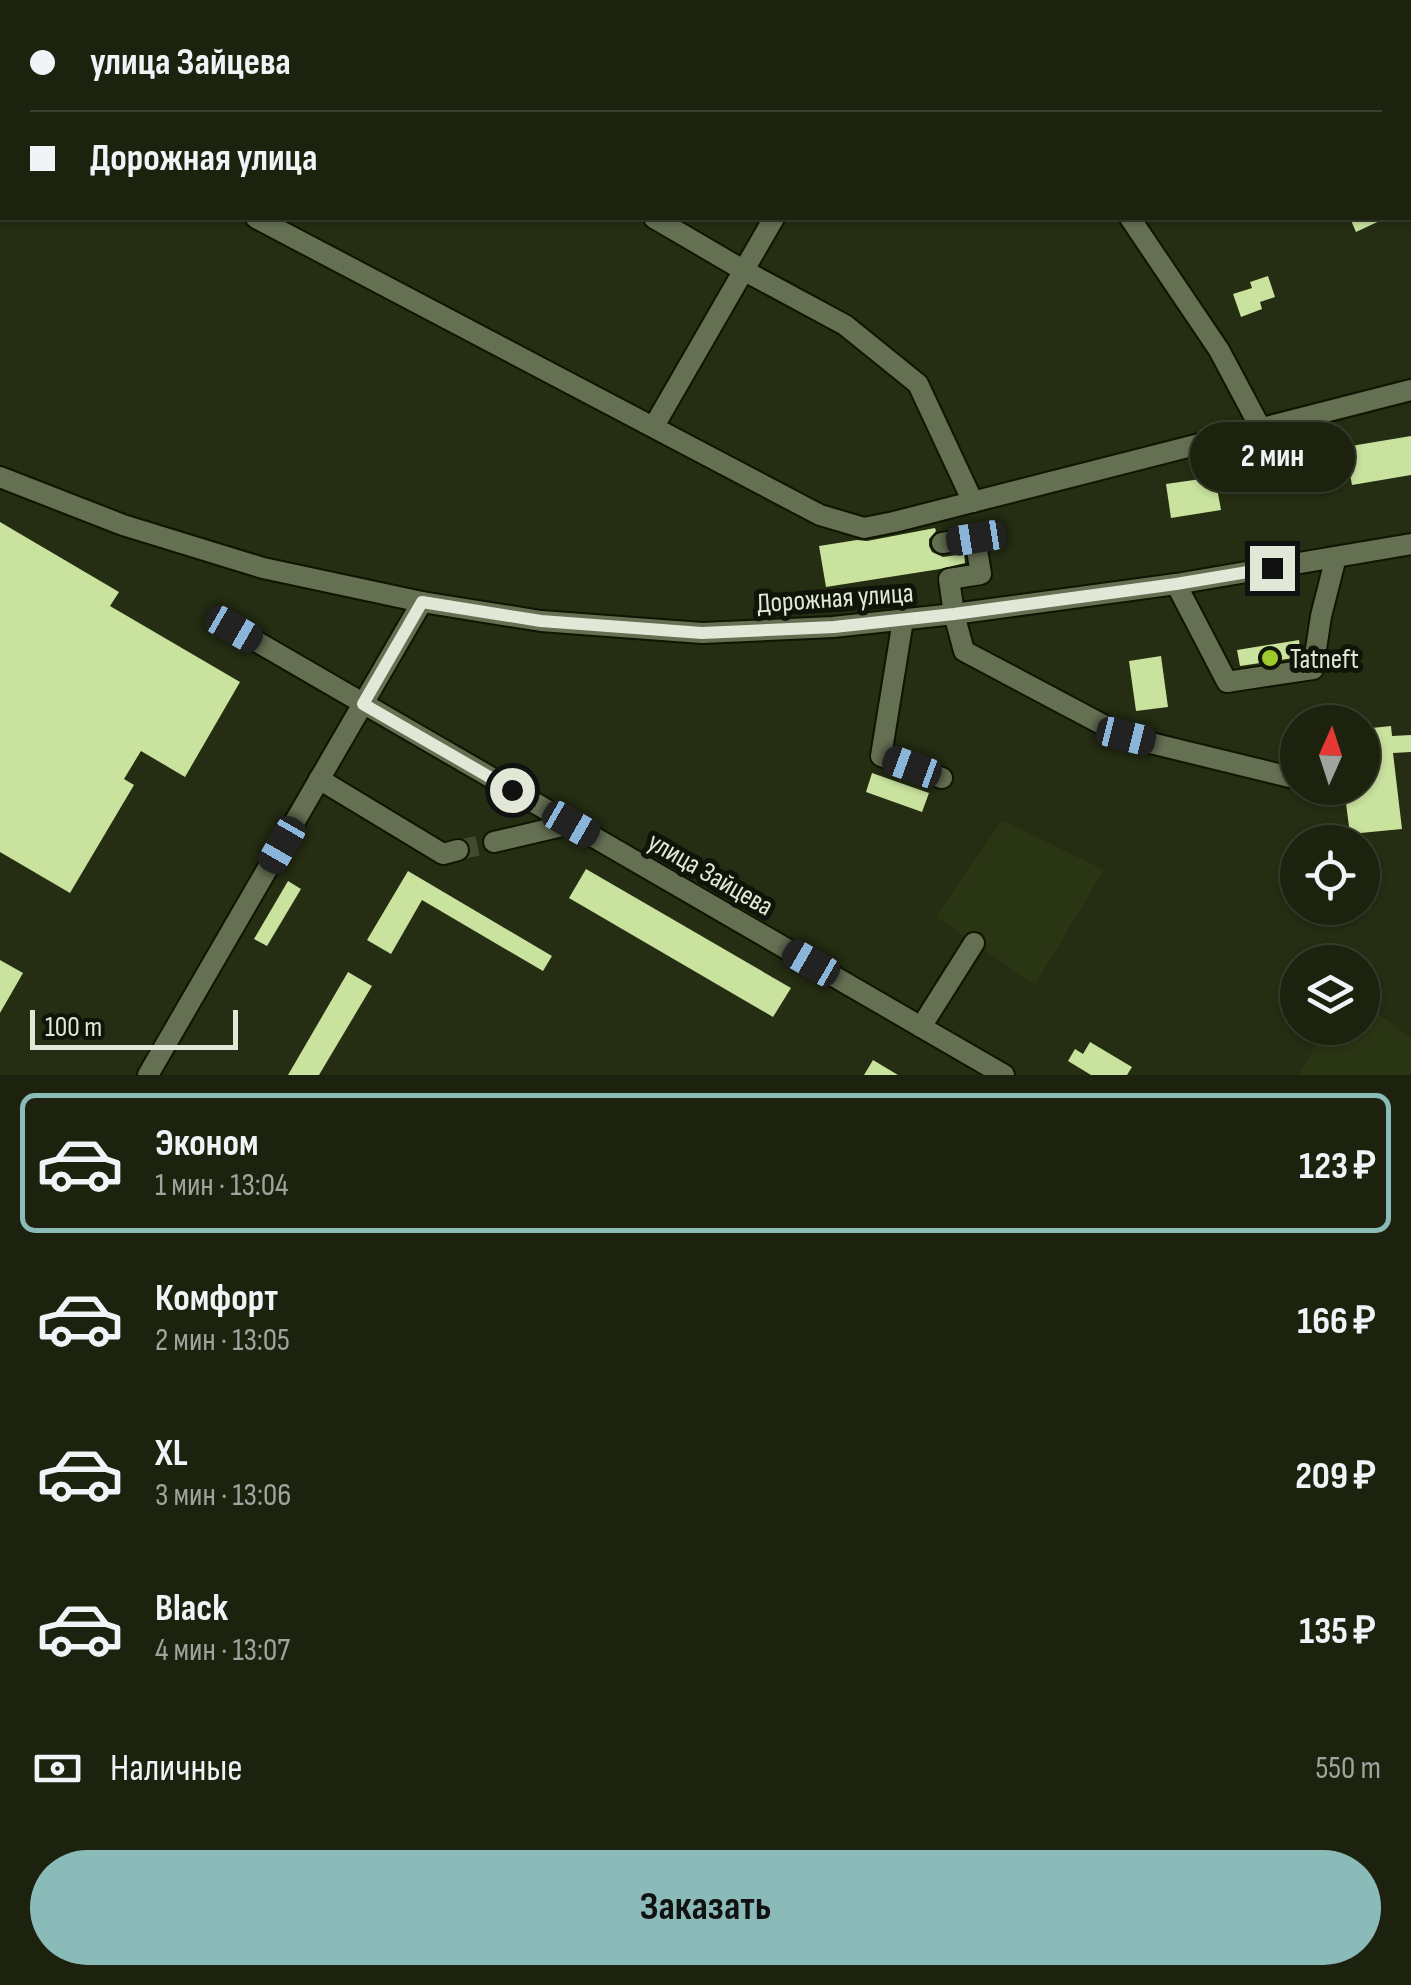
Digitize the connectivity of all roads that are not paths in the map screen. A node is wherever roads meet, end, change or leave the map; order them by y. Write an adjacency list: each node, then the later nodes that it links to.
1 (260, 220): 7 (street)
2 (657, 220): 5 (street)
3 (773, 220): 5 (street)
4 (1131, 220): 8 (street)
5 (743, 270): 7 (street); 10 (street)
6 (1411, 390): 8 (street)
7 (654, 426): 10 (street)
8 (1261, 429): 10 (street)
9 (0, 478): 15 (street, Дорожная улица)
10 (974, 502)
11 (942, 543): 16 (street)
12 (1411, 544): 13 (street, Дорожная улица)
13 (1336, 557): 14 (street, Дорожная улица); 14 (street)
14 (1176, 584): 16 (street, Дорожная улица)
15 (422, 602): 17 (street, Дорожная улица); 19 (street)
16 (954, 614): 17 (street, Дорожная улица); 20 (street)
17 (903, 620): 21 (street)
18 (234, 629): 19 (street, улица Зайцева)
19 (363, 704): 22 (street); 23 (street, улица Зайцева)
20 (1280, 774)
21 (942, 778)
22 (320, 779): 25 (street); 28 (street)
23 (571, 824): 24 (street); 27 (street, улица Зайцева)
24 (494, 842)
25 (458, 850)
26 (974, 943): 27 (street)
27 (921, 1027): 29 (street, улица Зайцева)
28 (148, 1075)
29 (1004, 1075)

